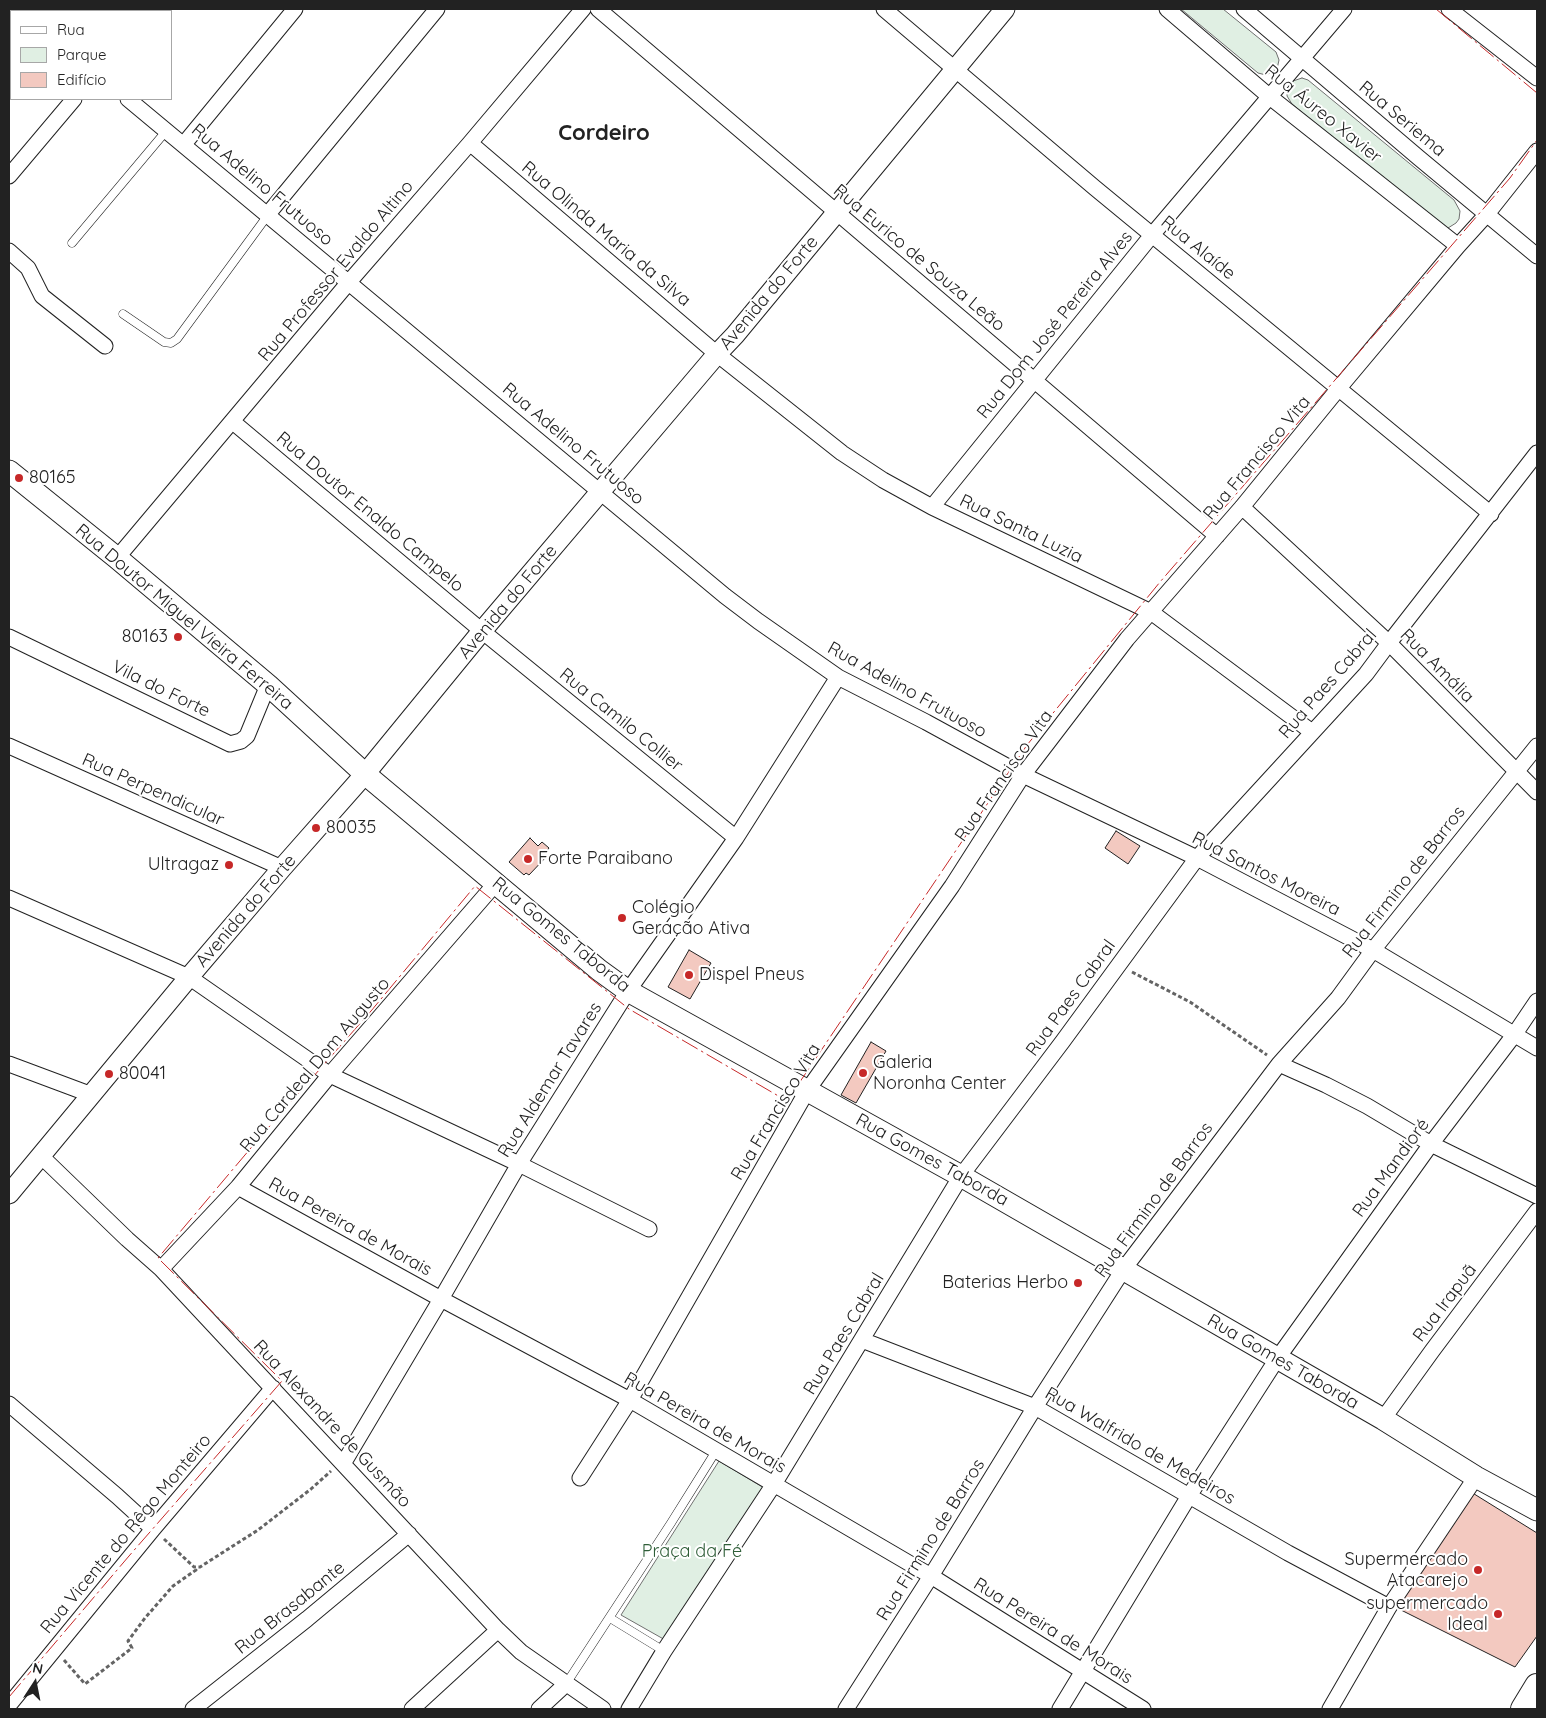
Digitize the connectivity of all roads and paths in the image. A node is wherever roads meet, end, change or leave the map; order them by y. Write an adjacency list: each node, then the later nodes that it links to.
1 (295, 9): 19 (street)
2 (437, 9): 23 (street)
3 (583, 9): 18 (street, Rua Professor Evaldo Altino)
4 (598, 9): 22 (street, Rua Eurico de Souza Leão)
5 (884, 9): 12 (street, Rua Alaíde)
6 (1005, 9): 12 (street, Avenida do Forte)
7 (1168, 9): 14 (street, Rua Áureo Xavier)
8 (1244, 9): 11 (street, Rua Seriema)
9 (1344, 9): 11 (street, Rua Dom José Pereira Alves)
10 (1450, 9): 13 (street)
11 (1301, 58): 14 (street, Rua Dom José Pereira Alves); 24 (street, Rua Seriema)
12 (955, 69): 22 (street, Avenida do Forte); 25 (street, Rua Alaíde)
13 (1537, 78)
14 (1270, 97): 25 (street, Rua Dom José Pereira Alves); 27 (street, Rua Áureo Xavier)
15 (73, 100): 21 (street)
16 (129, 100): 17 (street, Rua Adelino Frutuoso)
17 (167, 130): 19 (street, Rua Adelino Frutuoso); 26 (lane)
18 (470, 143): 30 (street, Rua Professor Evaldo Altino); 33 (street, Rua Olinda Maria da Silva)
19 (184, 144): 23 (street, Rua Adelino Frutuoso)
20 (1537, 151): 24 (street, Rua Francisco Vita)
21 (9, 176)
22 (838, 212): 33 (street, Avenida do Forte); 34 (street, Rua Eurico de Souza Leão)
23 (268, 214): 30 (street, Rua Adelino Frutuoso); 31 (lane)
24 (1487, 214): 27 (street, Rua Francisco Vita); 29 (street, Rua Seriema)
25 (1152, 234): 34 (street, Rua Dom José Pereira Alves); 35 (street, Rua Alaíde)
26 (72, 243)
27 (1458, 246): 35 (street, Rua Francisco Vita)
28 (9, 251): 32 (street)
29 (1537, 256)
30 (349, 282): 36 (street, Rua Professor Evaldo Altino); 39 (street, Rua Adelino Frutuoso)
31 (123, 314)
32 (105, 346)
33 (717, 354): 39 (street, Avenida do Forte); 40 (street, Rua Santa Luzia)
34 (1034, 381): 40 (street, Rua Dom José Pereira Alves); 43 (street, Rua Eurico de Souza Leão)
35 (1339, 388): 41 (street, Rua Francisco Vita); 42 (street, Rua Alaíde)
36 (233, 422): 44 (street, Rua Professor Evaldo Altino); 46 (street, Rua Doutor Enaldo Campelo)
37 (1537, 453): 42 (street, Rua Paes Cabral)
38 (9, 471): 44 (main road, Rua Doutor Miguel Vieira Ferreira)
39 (600, 491): 46 (street, Avenida do Forte); 49 (street, Rua Adelino Frutuoso)
40 (932, 507): 45 (street, Rua Santa Luzia)
41 (1242, 507): 43 (street, Rua Francisco Vita); 48 (street, Rua Amália)
42 (1491, 514): 48 (street, Rua Paes Cabral)
43 (1217, 536): 45 (street, Rua Francisco Vita)
44 (117, 558): 50 (main road, Rua Doutor Miguel Vieira Ferreira)
45 (1151, 612): 51 (street, Rua Santa Luzia); 56 (street, Rua Francisco Vita)
46 (482, 631): 54 (street, Avenida do Forte); 58 (street, Rua Camilo Collier)
47 (9, 637): 50 (street, Vila do Forte)
48 (1388, 643): 51 (street, Rua Paes Cabral); 55 (street, Rua Amália)
49 (838, 677): 56 (street, Rua Adelino Frutuoso); 58 (street, Rua Aldemar Tavares)
50 (268, 686): 54 (main road, Rua Doutor Miguel Vieira Ferreira)
51 (1312, 732): 59 (street, Rua Paes Cabral)
52 (9, 746): 60 (street, Rua Perpendicular)
53 (1537, 746): 55 (street, Rua Firmino de Barros)
54 (361, 770): 60 (street, Avenida do Forte); 61 (main road, Rua Gomes Taborda)
55 (1516, 772): 57 (street, Rua Amália); 63 (street, Rua Firmino de Barros)
56 (1023, 775): 59 (street, Rua Santos Moreira); 73 (street, Rua Francisco Vita)
57 (1537, 792)
58 (736, 838): 66 (street, Rua Aldemar Tavares)
59 (1197, 858): 63 (street, Rua Santos Moreira); 64 (street, Rua Paes Cabral)
60 (282, 868): 65 (street, Avenida do Forte)
61 (496, 884): 66 (main road, Rua Gomes Taborda); 72 (street, Rua Cardeal Dom Augusto)
62 (9, 898): 65 (street)
63 (1373, 950): 68 (street, Rua Santos Moreira); 71 (street, Rua Firmino de Barros)
64 (1118, 965): 71 (path); 78 (street, Rua Paes Cabral)
65 (189, 977): 72 (street); 74 (street, Avenida do Forte)
66 (628, 991): 73 (main road, Rua Gomes Taborda); 77 (street, Rua Aldemar Tavares)
67 (1537, 1001): 68 (street, Rua Mandioré)
68 (1514, 1035): 69 (street, Rua Santos Moreira); 75 (street, Rua Mandioré)
69 (1537, 1048)
70 (9, 1064): 74 (street)
71 (1279, 1064): 75 (street); 85 (street, Rua Firmino de Barros)
72 (330, 1075): 77 (street); 79 (street, Rua Cardeal Dom Augusto)
73 (807, 1091): 78 (main road, Rua Gomes Taborda); 90 (street, Rua Francisco Vita)
74 (92, 1096): 76 (street, Avenida do Forte)
75 (1431, 1144): 81 (street); 88 (street, Rua Mandioré)
76 (41, 1156): 80 (street, Avenida do Forte); 84 (street, Rua Alexandre de Gusmão)
77 (519, 1164): 83 (street); 86 (street, Rua Aldemar Tavares)
78 (961, 1176): 85 (main road, Rua Gomes Taborda); 87 (street, Rua Paes Cabral)
79 (238, 1186): 84 (street, Rua Cardeal Dom Augusto); 86 (street, Rua Pereira de Morais)
80 (9, 1194)
81 (1537, 1196)
82 (1537, 1211): 93 (street, Rua Irapuã)
83 (649, 1229)
84 (161, 1270): 89 (street, Rua Alexandre de Gusmão)
85 (1123, 1270): 88 (main road, Rua Gomes Taborda); 92 (street, Rua Firmino de Barros)
86 (441, 1299): 90 (street, Rua Pereira de Morais); 95 (street, Rua Aldemar Tavares)
87 (862, 1340): 92 (street, Rua Walfrido de Medeiros); 98 (street, Rua Paes Cabral)
88 (1276, 1359): 93 (main road, Rua Gomes Taborda); 99 (street, Rua Mandioré)
89 (273, 1388): 95 (street, Rua Alexandre de Gusmão); 101 (street, Rua Vicente do Rêgo Monteiro)
90 (630, 1400): 94 (street, Rua Pereira de Morais); 97 (street, Rua Francisco Vita)
91 (9, 1404): 101 (street)
92 (1035, 1407): 99 (street, Rua Walfrido de Medeiros); 104 (street, Rua Firmino de Barros)
93 (1384, 1419): 96 (main road, Rua Gomes Taborda)
94 (716, 1450): 98 (street, Rua Pereira de Morais); 106 (lane)
95 (342, 1462): 102 (street, Rua Alexandre de Gusmão); 103 (path)
96 (1476, 1477): 100 (main road, Rua Gomes Taborda); 105 (street)
97 (580, 1478)
98 (774, 1484): 104 (street, Rua Pereira de Morais); 109 (street, Rua Paes Cabral)
99 (1189, 1496): 105 (street, Rua Walfrido de Medeiros); 110 (street, Rua Mandioré)
100 (1537, 1510)
101 (152, 1529): 103 (path); 108 (street, Rua Vicente do Rêgo Monteiro)
102 (409, 1534): 107 (street, Rua Alexandre de Gusmão); 114 (street, Rua Brasabante)
103 (194, 1566): 108 (path)
104 (931, 1576): 110 (street, Rua Pereira de Morais); 119 (street, Rua Firmino de Barros)
105 (1389, 1607): 122 (street)
106 (610, 1618): 109 (lane); 111 (lane)
107 (498, 1630): 111 (street, Rua Alexandre de Gusmão); 115 (street)
108 (55, 1649): 113 (street, Rua Vicente do Rêgo Monteiro)
109 (664, 1651): 118 (street, Rua Paes Cabral)
110 (1084, 1671): 120 (street, Rua Mandioré); 121 (street, Rua Pereira de Morais)
111 (566, 1684): 116 (street); 117 (street, Rua Alexandre de Gusmão)
112 (1537, 1686): 123 (main road)
113 (9, 1705)
114 (193, 1709)
115 (412, 1709)
116 (539, 1709)
117 (603, 1709)
118 (629, 1709)
119 (846, 1709)
120 (1060, 1709)
121 (1143, 1709)
122 (1330, 1709)
123 (1523, 1709)

